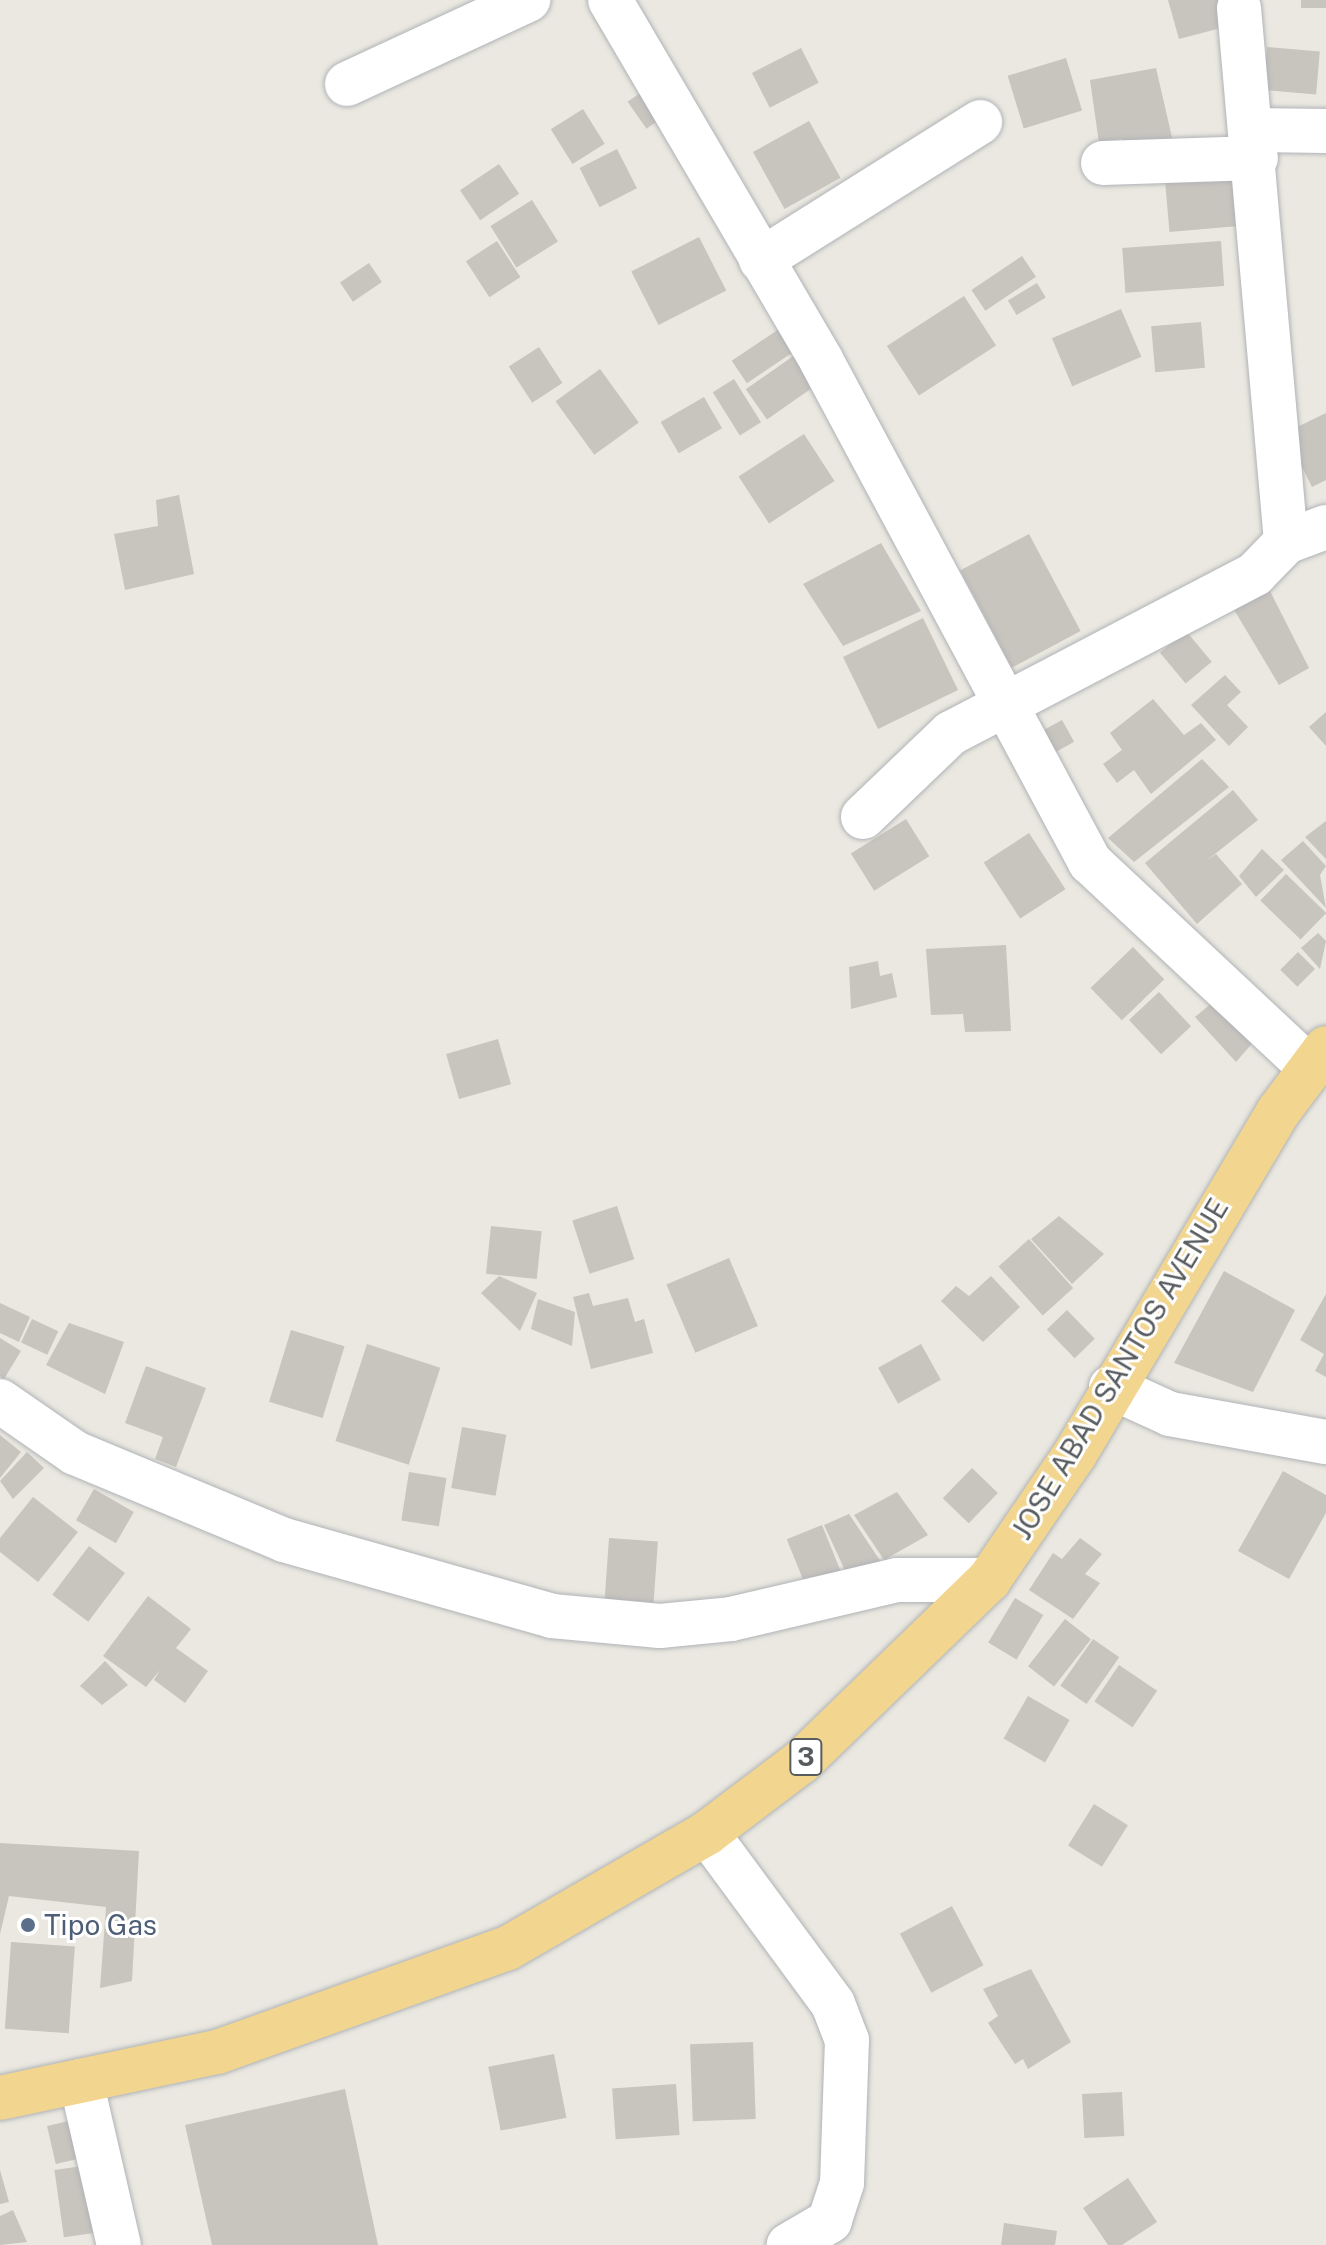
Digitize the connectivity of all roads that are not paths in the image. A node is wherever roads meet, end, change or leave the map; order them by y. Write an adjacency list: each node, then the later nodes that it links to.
1 (528, 0): 4 (street)
2 (610, 0): 9 (street)
3 (1239, 8): 7 (street)
4 (347, 84)
5 (980, 122): 9 (street)
6 (1326, 131): 7 (street)
7 (1255, 144): 8 (street); 11 (street)
8 (1103, 163)
9 (761, 260): 12 (street)
10 (1326, 527): 11 (street)
11 (1286, 542): 12 (street)
12 (1004, 703): 13 (street); 14 (street)
13 (863, 817)
14 (1318, 1058): 15 (highway, JOSE ABAD SANTOS AVENUE / 3)
15 (1111, 1387): 17 (street); 18 (highway, JOSE ABAD SANTOS AVENUE / 3)
16 (0, 1401): 18 (street)
17 (1326, 1442)
18 (989, 1580): 19 (highway, JOSE ABAD SANTOS AVENUE / 3)
19 (707, 1833): 20 (highway, JOSE ABAD SANTOS AVENUE / 3); 23 (street)
20 (81, 2081): 21 (highway, JOSE ABAD SANTOS AVENUE / 3); 22 (street)
21 (0, 2098)
22 (119, 2245)
23 (789, 2245)

